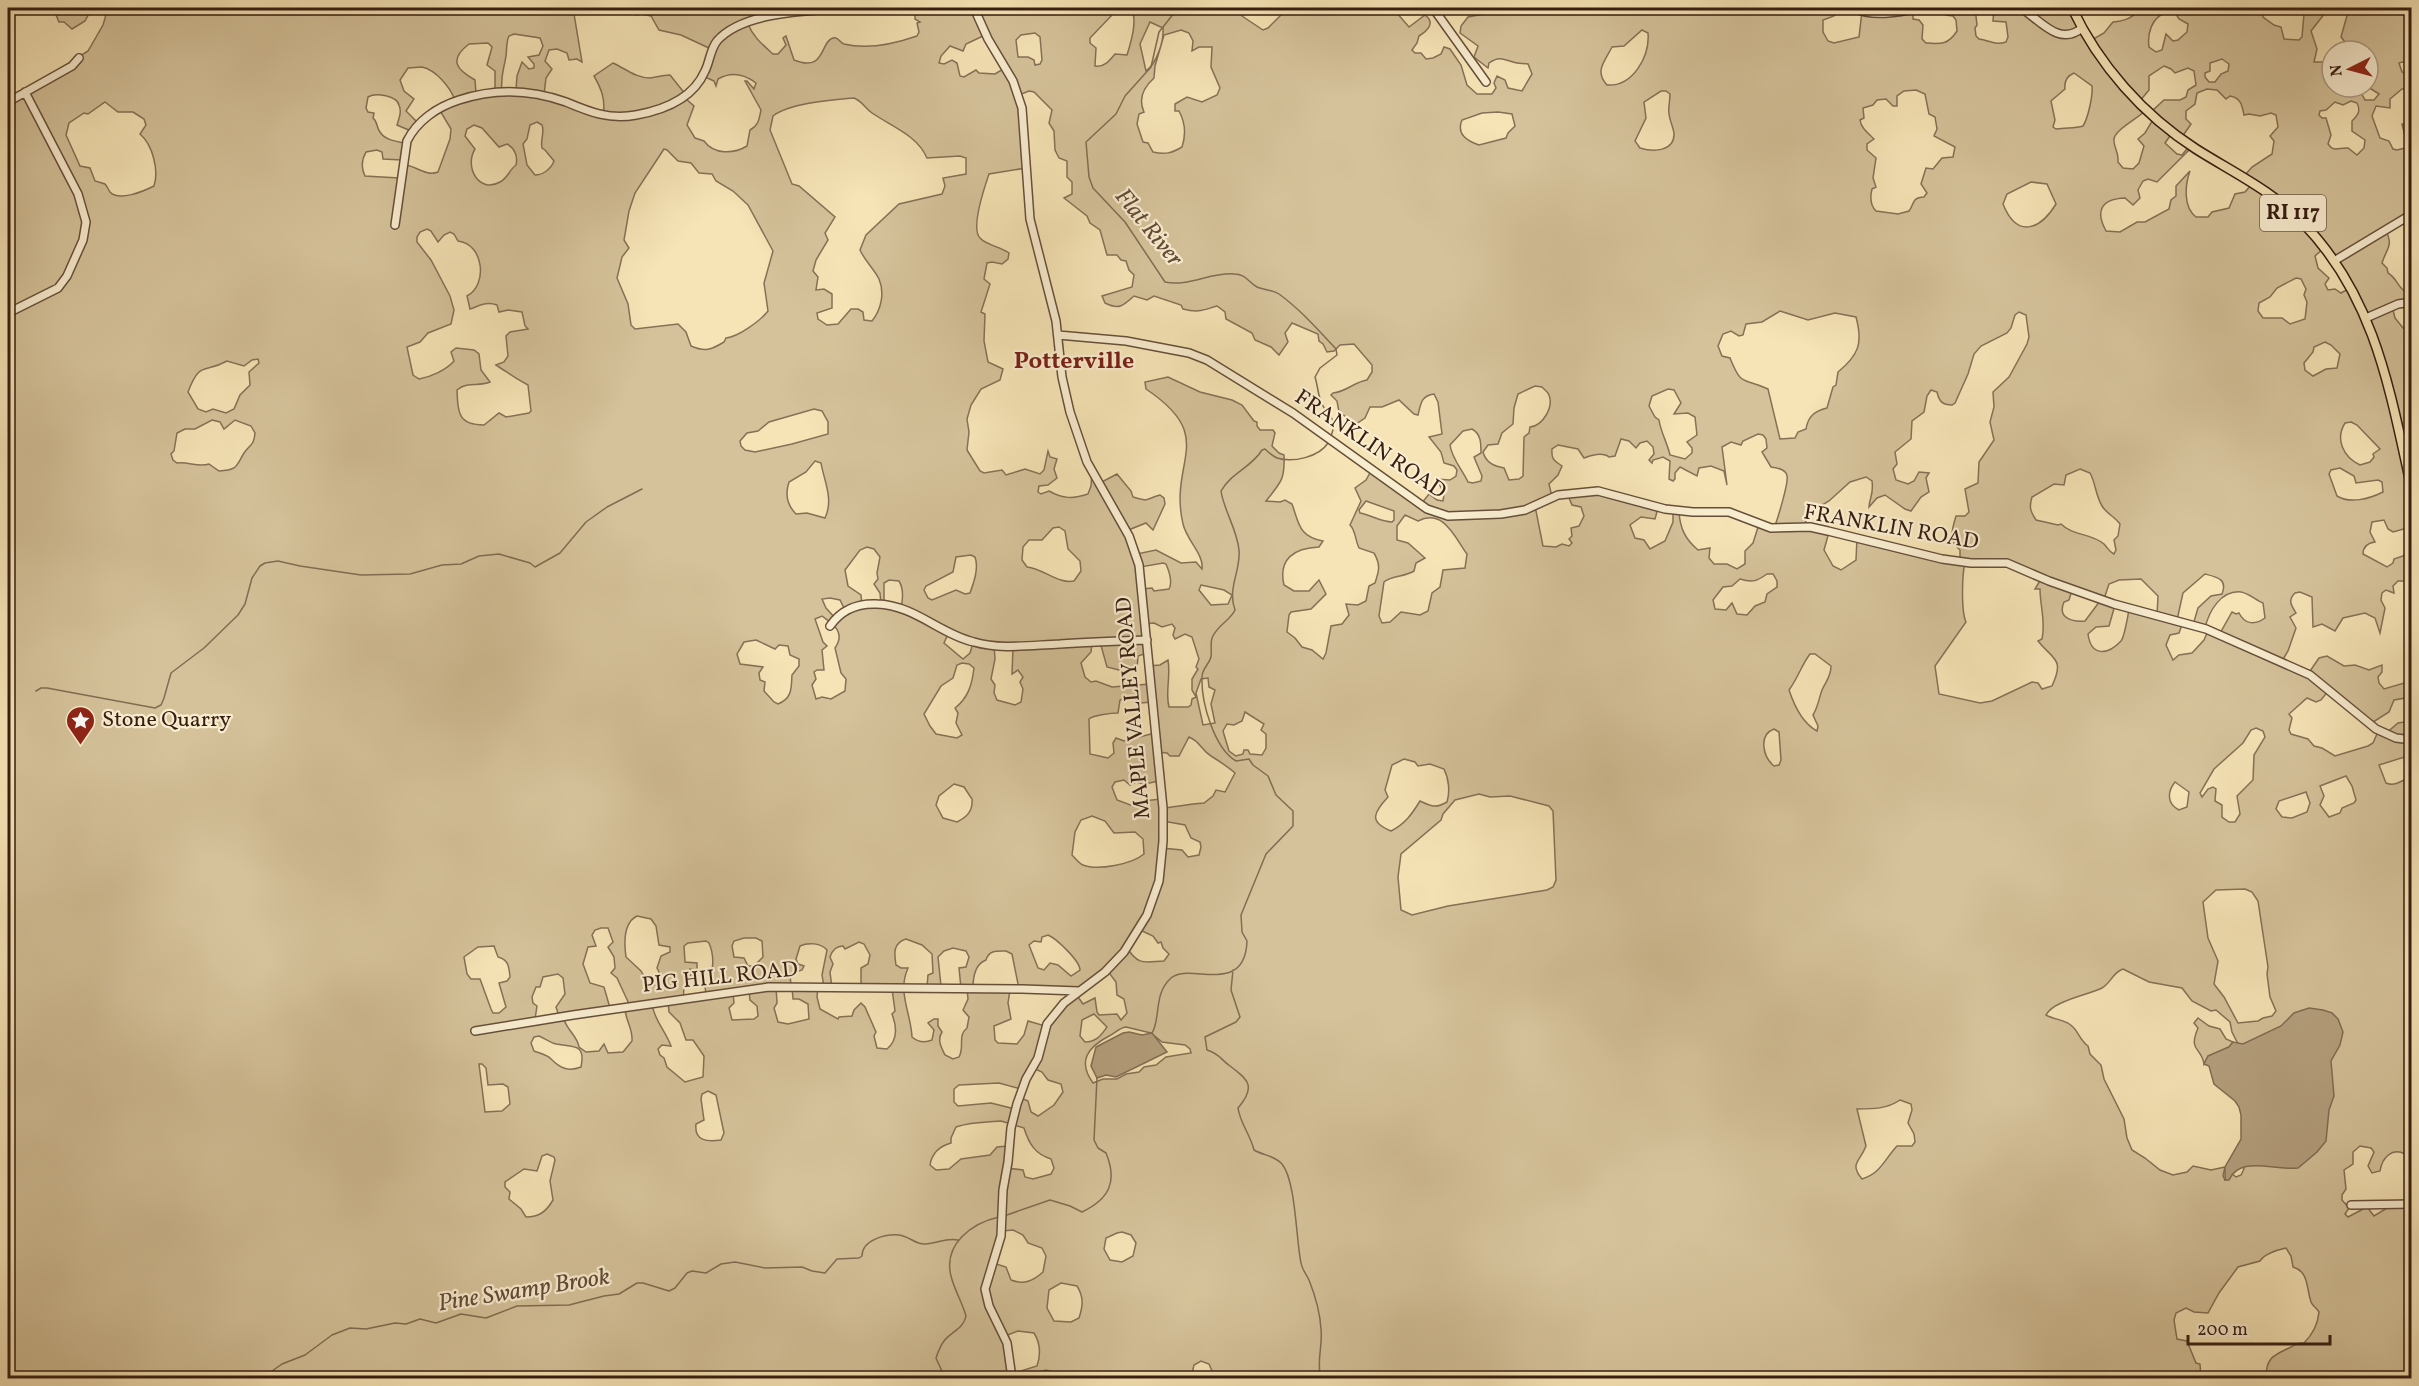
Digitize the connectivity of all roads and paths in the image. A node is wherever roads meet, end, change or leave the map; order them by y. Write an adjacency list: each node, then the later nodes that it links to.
1 (847, 8): 14 (street)
2 (974, 8): 19 (street, MAPLE VALLEY ROAD)
3 (1433, 8): 10 (street)
4 (1854, 8): 5 (street)
5 (1917, 8)
6 (2021, 8): 8 (street)
7 (2072, 8): 8 (main road, RI 117)
8 (2082, 27): 15 (main road, RI 117)
9 (79, 58): 11 (street)
10 (1486, 82)
11 (25, 92): 12 (street); 17 (street)
12 (8, 102)
13 (2412, 214): 15 (street)
14 (395, 225)
15 (2334, 261): 18 (main road, RI 117)
16 (2412, 302): 18 (street)
17 (8, 313)
18 (2366, 318): 20 (main road, RI 117)
19 (1058, 335): 22 (street, MAPLE VALLEY ROAD); 23 (street, FRANKLIN ROAD)
20 (2412, 490)
21 (830, 626): 22 (street)
22 (1147, 640): 24 (street, MAPLE VALLEY ROAD)
23 (2412, 740)
24 (1079, 992): 25 (street, PIG HILL ROAD); 28 (street, MAPLE VALLEY ROAD)
25 (475, 1031)
26 (2412, 1204): 27 (street)
27 (2351, 1205)
28 (1012, 1378)

